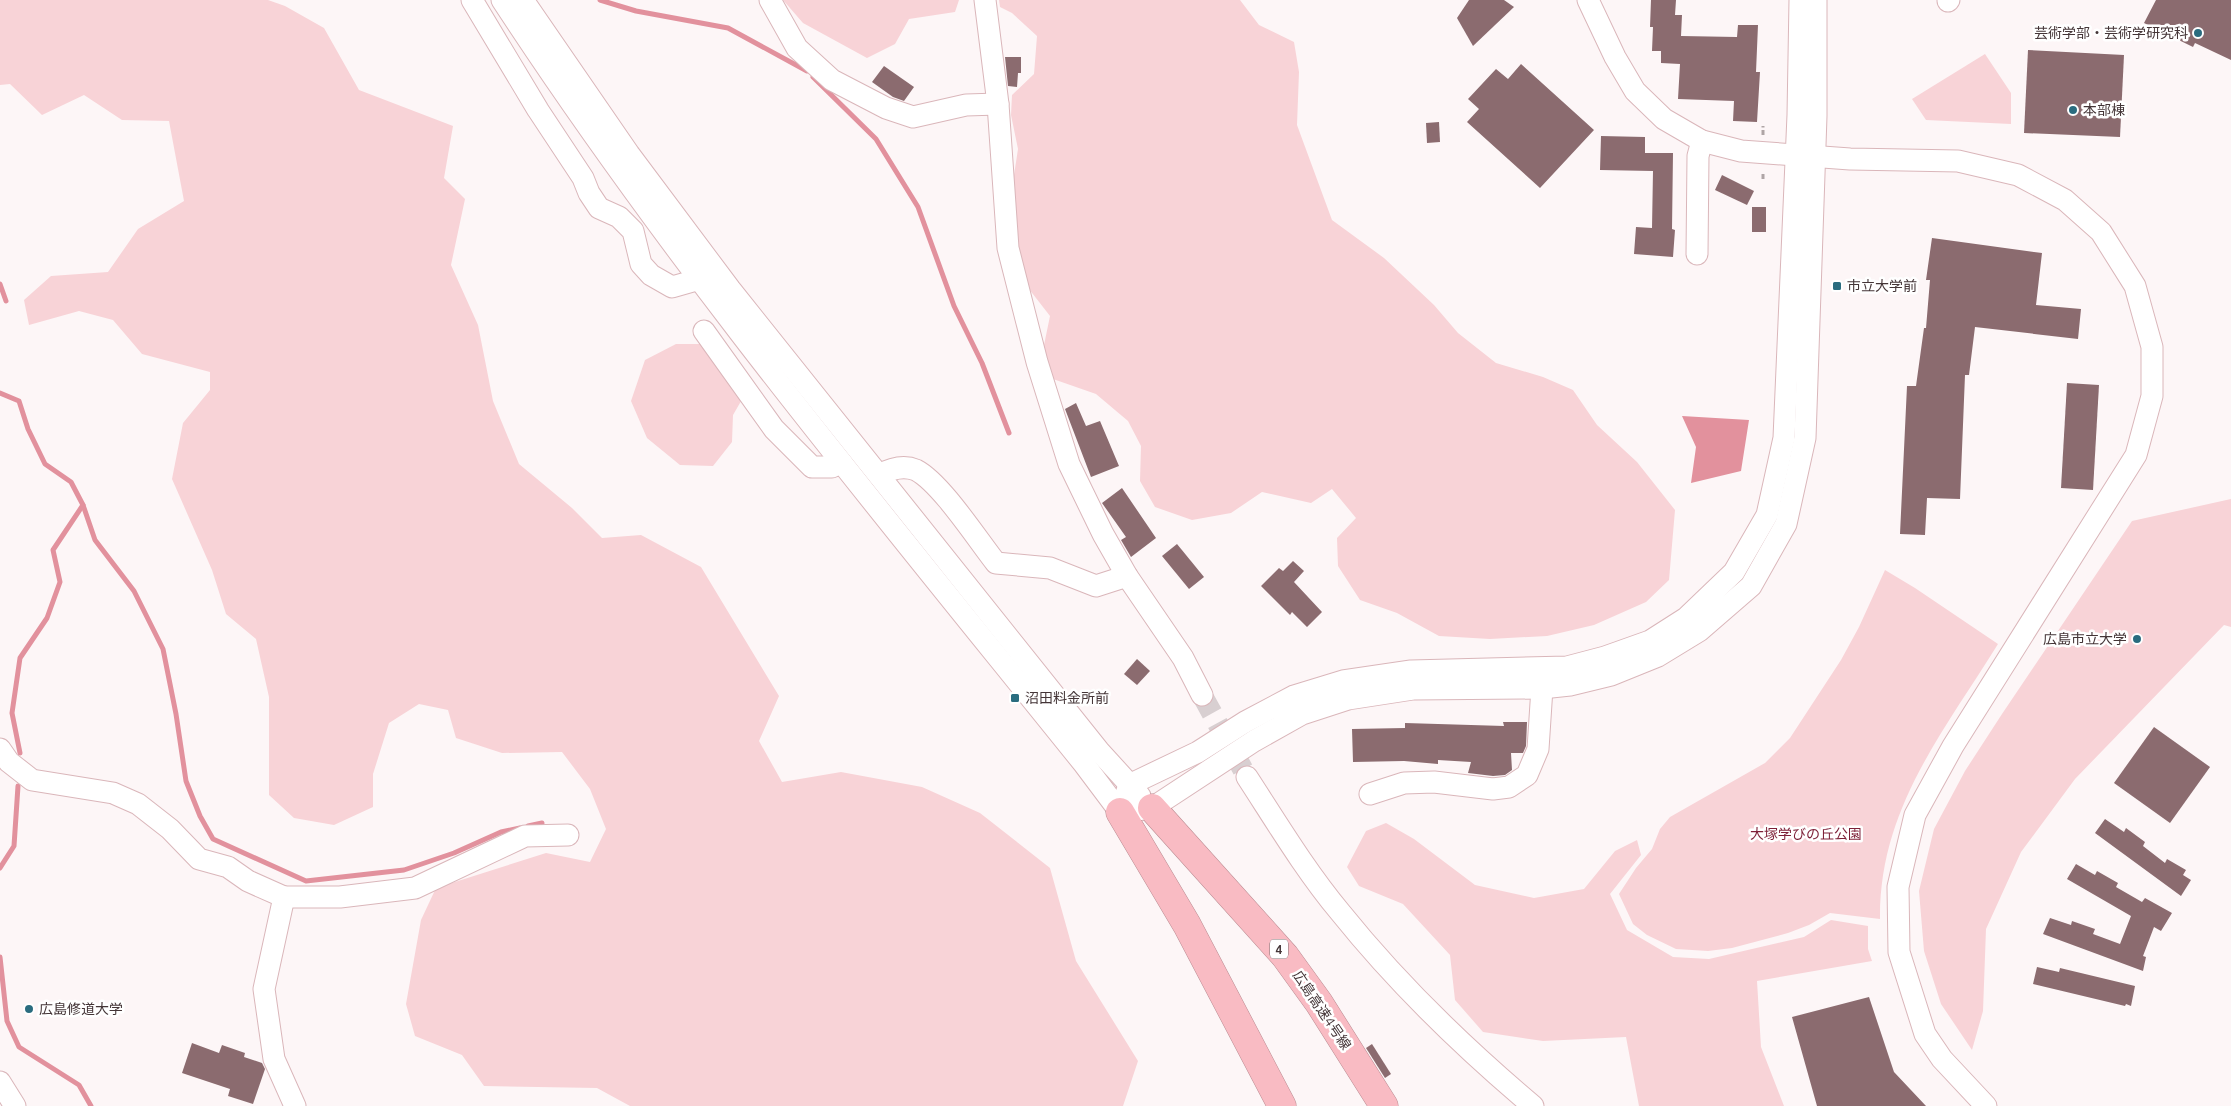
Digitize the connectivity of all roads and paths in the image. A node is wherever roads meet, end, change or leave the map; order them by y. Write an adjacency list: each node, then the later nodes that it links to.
1 (472, 0): 13 (street)
2 (502, 0): 13 (street)
3 (523, 0): 16 (street)
4 (770, 0): 9 (street)
5 (985, 0): 9 (street)
6 (1588, 0): 10 (street)
7 (1800, 0): 11 (street)
8 (1816, 0): 11 (street)
9 (998, 104): 17 (street)
10 (1702, 141): 11 (street); 12 (street)
11 (1804, 155): 18 (street); 22 (street); 34 (street)
12 (1697, 254)
13 (700, 279): 15 (street)
14 (704, 332): 15 (street)
15 (841, 462): 25 (street)
16 (879, 475): 17 (street); 22 (street)
17 (1127, 576): 19 (street)
18 (1542, 688): 23 (street); 24 (street)
19 (1202, 694)
20 (0, 749): 27 (street)
21 (1248, 777): 33 (street)
22 (1129, 785): 24 (street); 25 (street)
23 (1370, 794)
24 (1152, 808): 25 (street); 32 (highway, 広島高速4号線 / 4)
25 (1120, 812): 31 (highway)
26 (568, 835): 27 (street)
27 (284, 897): 30 (street)
28 (0, 1082): 29 (street)
29 (15, 1106)
30 (295, 1106)
31 (1282, 1106)
32 (1384, 1106)
33 (1533, 1106)
34 (1986, 1106)

